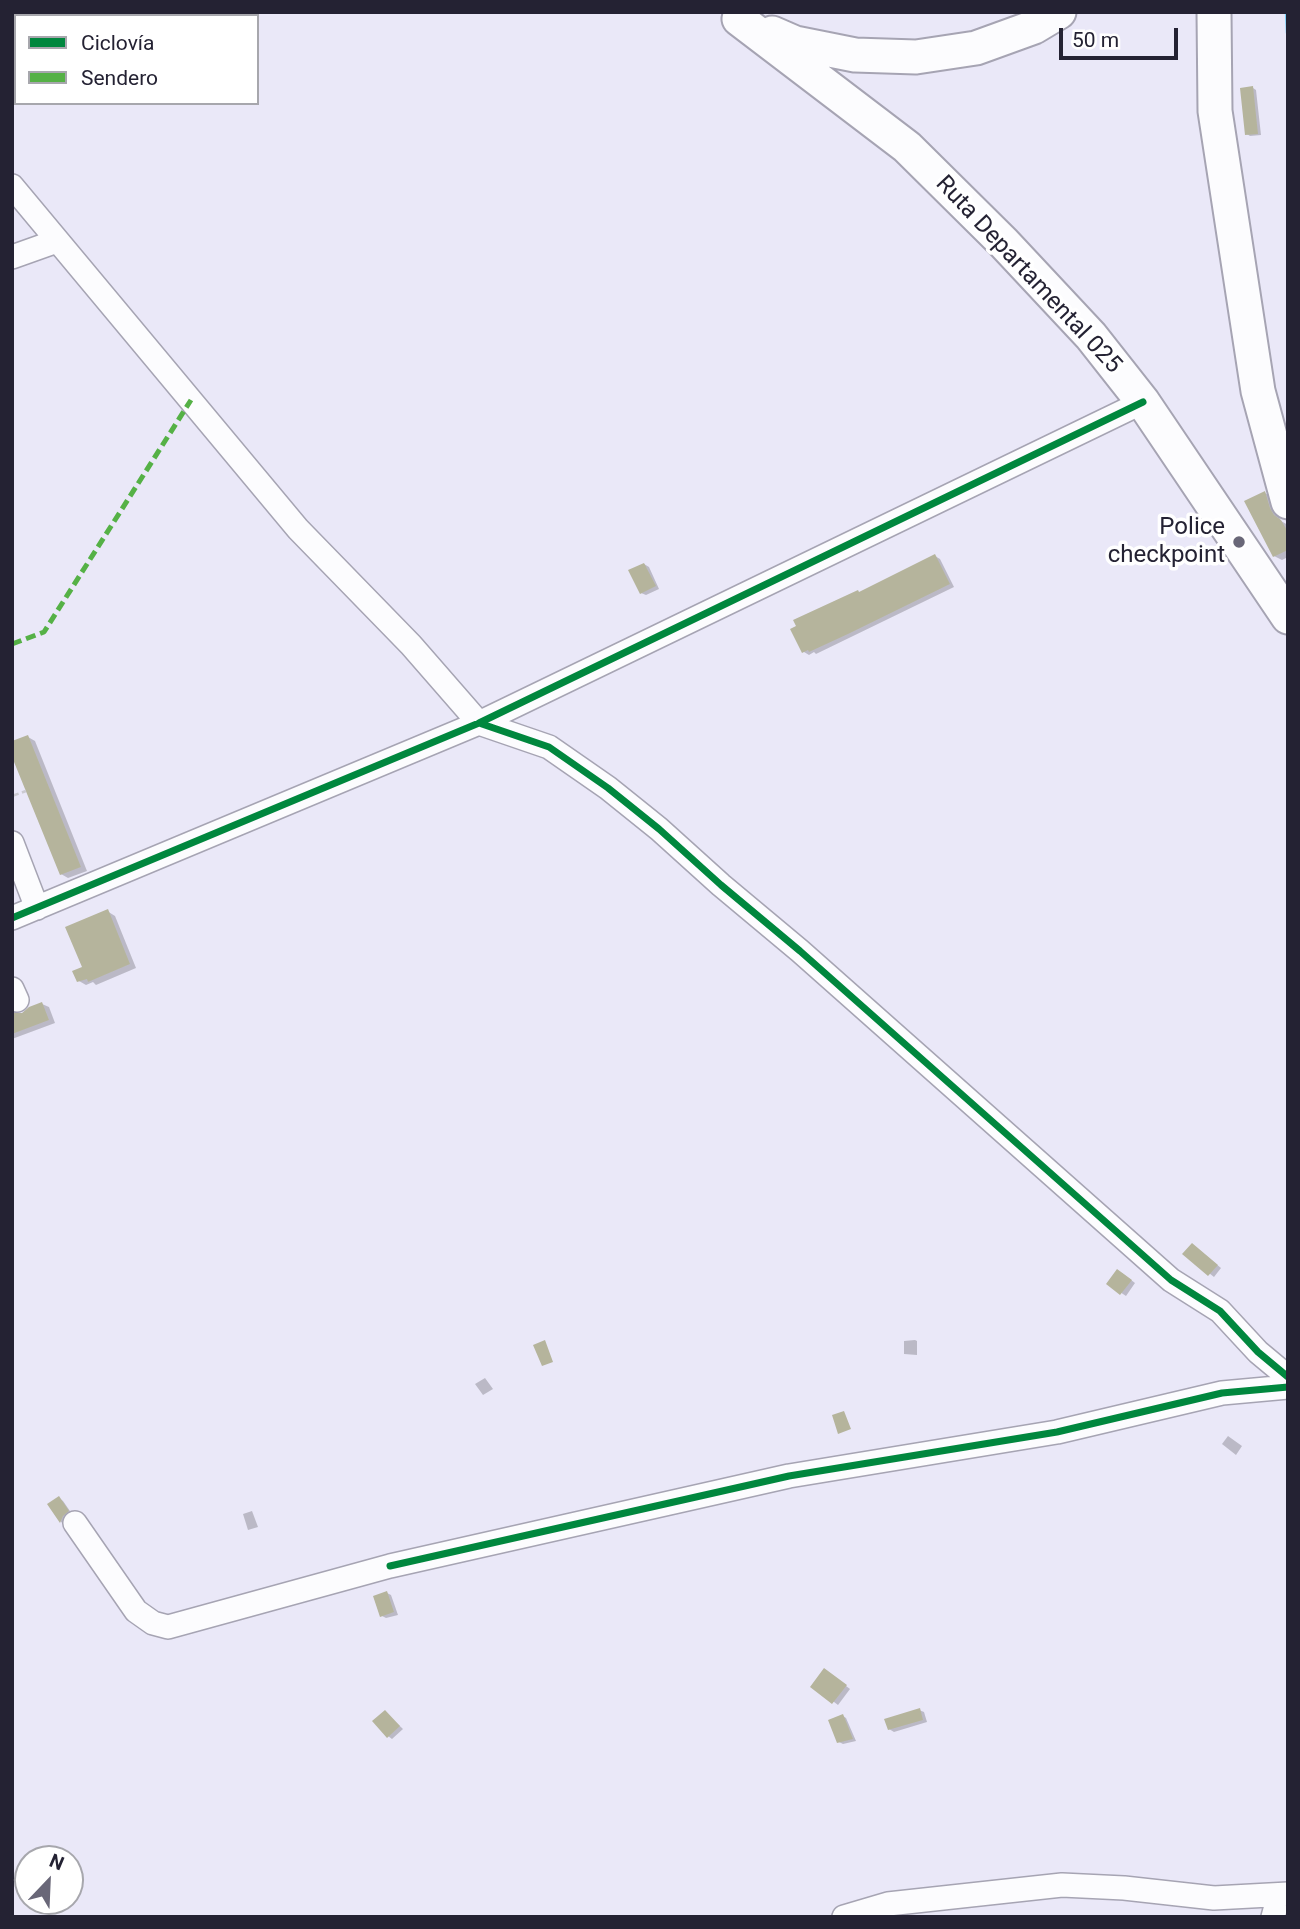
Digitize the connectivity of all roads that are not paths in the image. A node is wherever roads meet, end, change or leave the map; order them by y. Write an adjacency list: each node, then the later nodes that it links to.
1 (1059, 12): 3 (highway)
2 (1214, 12): 8 (highway)
3 (734, 15): 7 (highway, Ruta Departamental 025)
4 (12, 186): 5 (street)
5 (57, 241): 6 (street); 10 (street)
6 (12, 257)
7 (1143, 402): 9 (highway, Ruta Departamental 025); 10 (street)
8 (1288, 502)
9 (1288, 617)
10 (479, 723): 12 (street); 14 (street)
11 (12, 843): 12 (street)
12 (37, 908): 13 (street)
13 (12, 918)
14 (1288, 1377)
15 (1288, 1387): 16 (street)
16 (75, 1523)
17 (1280, 1902): 18 (street)
18 (844, 1917)

